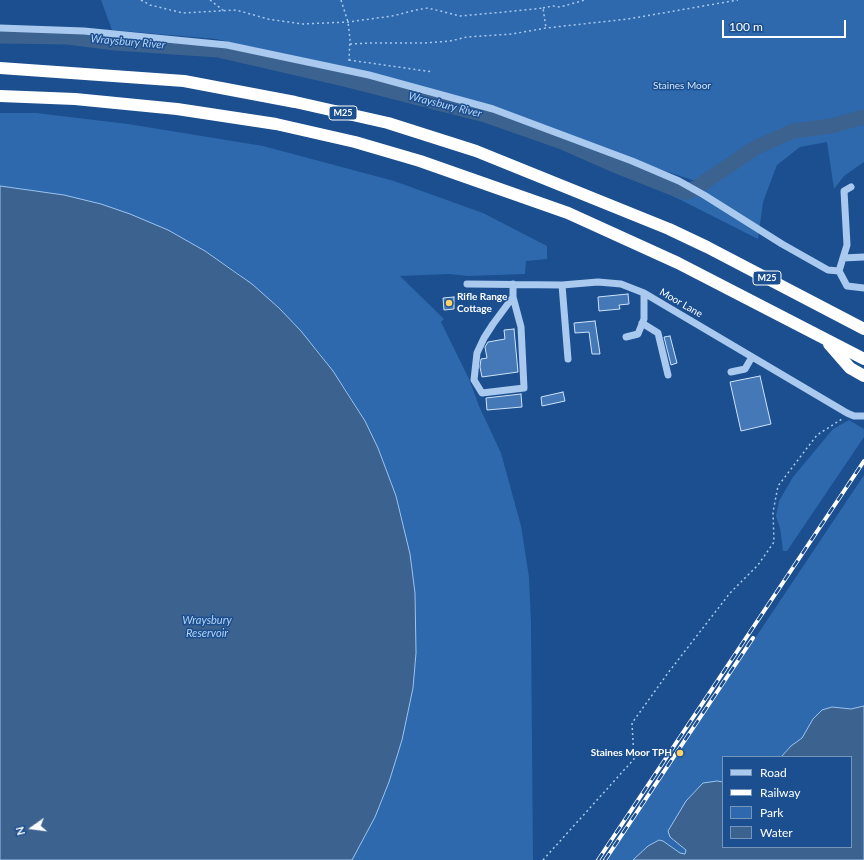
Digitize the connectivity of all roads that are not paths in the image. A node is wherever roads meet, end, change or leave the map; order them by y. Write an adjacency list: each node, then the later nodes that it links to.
1 (0, 28): 7 (street)
2 (0, 68): 15 (highway, M25)
3 (0, 96): 17 (highway, M25)
4 (851, 187): 6 (street)
5 (864, 257): 6 (street)
6 (842, 258): 7 (street)
7 (839, 272): 11 (street)
8 (467, 284): 9 (street, Moor Lane)
9 (513, 284): 10 (street, Moor Lane); 13 (street)
10 (562, 285): 12 (street, Moor Lane); 19 (street)
11 (864, 288)
12 (644, 293): 14 (street); 18 (street, Moor Lane)
13 (513, 297): 13 (street)
14 (642, 323): 16 (street); 22 (street)
15 (864, 329)
16 (626, 337)
17 (826, 340): 20 (highway, M25); 23 (highway, M25)
18 (752, 357): 21 (street); 24 (street, Moor Lane)
19 (568, 359)
20 (864, 359)
21 (731, 372)
22 (668, 375)
23 (864, 376)
24 (864, 416)

